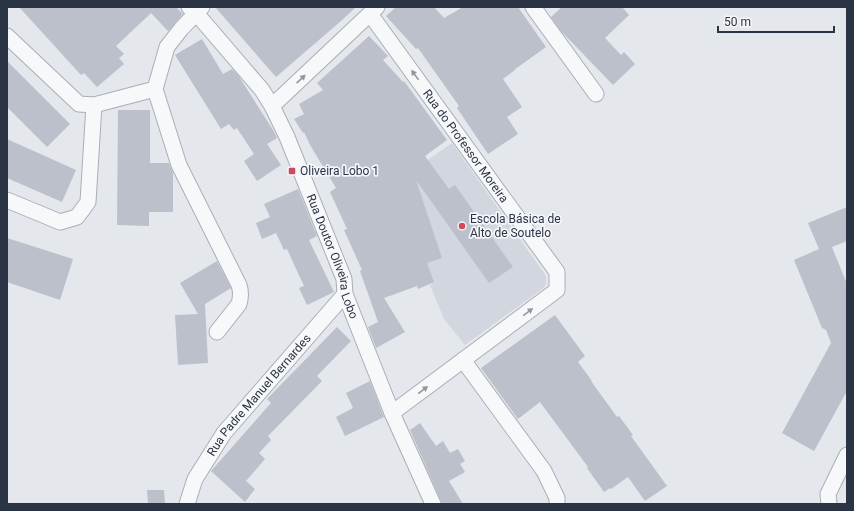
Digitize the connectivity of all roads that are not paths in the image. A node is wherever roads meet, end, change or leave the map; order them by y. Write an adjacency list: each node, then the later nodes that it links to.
1 (533, 7): 6 (street)
2 (196, 9): 5 (street); 8 (street, Rua Doutor Oliveira Lobo)
3 (374, 10): 8 (street, one-way to 3); 12 (street, Rua do Professor Moreira, one-way to 3)
4 (7, 36): 7 (street)
5 (155, 89): 7 (street); 11 (street)
6 (596, 94)
7 (94, 106): 9 (street)
8 (272, 106): 10 (street, Rua Doutor Oliveira Lobo)
9 (7, 200)
10 (345, 294): 13 (street, Rua Doutor Oliveira Lobo); 15 (street, Rua Padre Manuel Bernardes)
11 (217, 332)
12 (463, 360): 13 (street, Rua do Professor Moreira, one-way to 12); 17 (street)
13 (392, 413): 16 (street, Rua Doutor Oliveira Lobo)
14 (847, 455): 18 (street)
15 (187, 504)
16 (433, 504)
17 (557, 504)
18 (829, 504)

